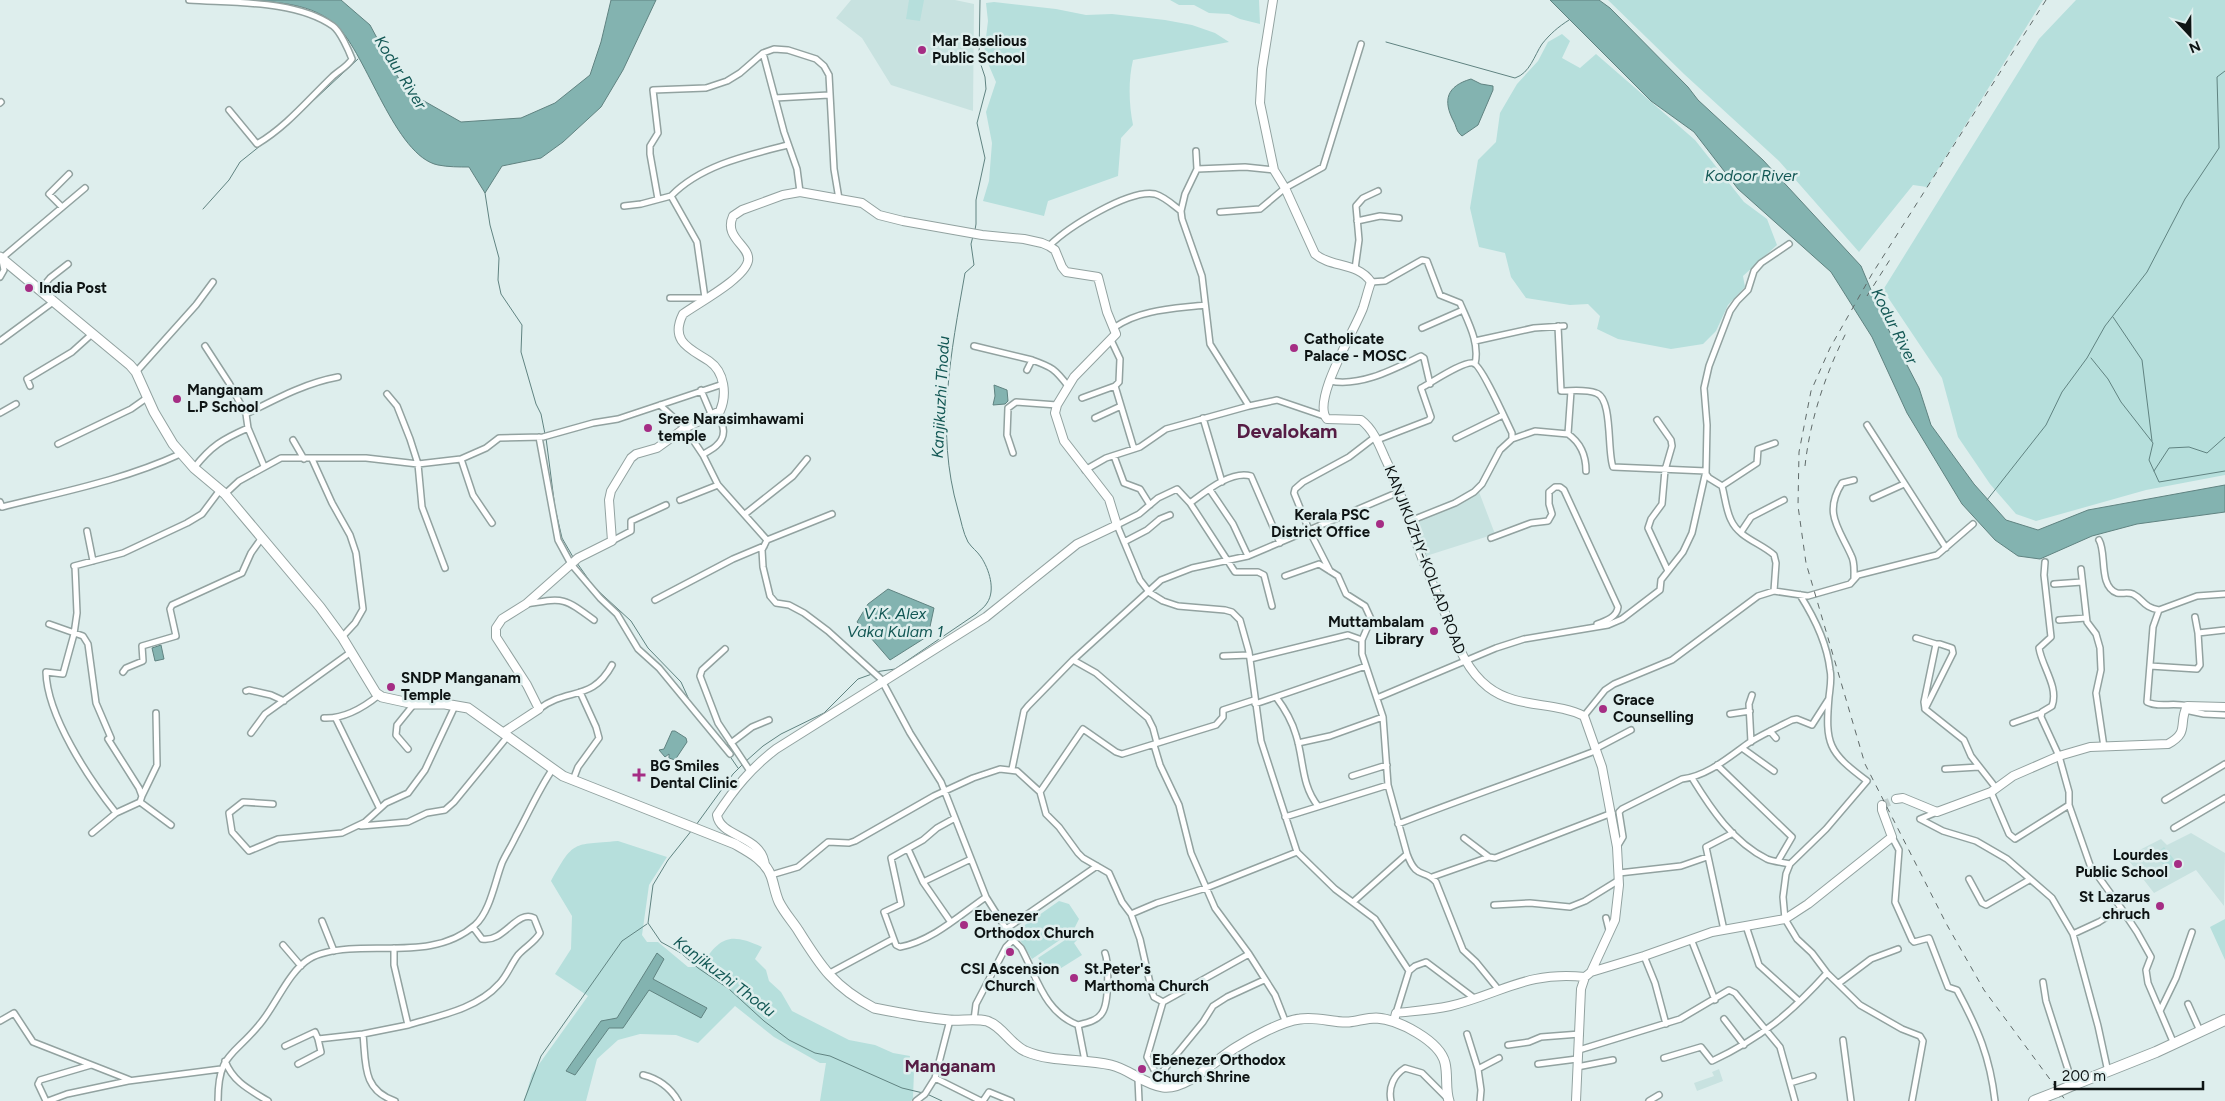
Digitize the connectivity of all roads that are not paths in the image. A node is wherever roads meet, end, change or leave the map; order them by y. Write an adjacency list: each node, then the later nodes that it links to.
1 (189, 0): 7 (street)
2 (1273, 0): 11 (street)
3 (1361, 44): 14 (street)
4 (763, 53): 5 (street); 6 (street); 19 (street)
5 (829, 95): 6 (street); 18 (street)
6 (775, 98): 8 (street)
7 (230, 110)
8 (788, 145): 16 (street); 17 (street)
9 (1196, 151): 10 (street)
10 (1197, 169): 11 (street); 22 (street)
11 (1274, 170): 14 (street)
12 (69, 174): 21 (street)
13 (84, 188): 21 (street)
14 (1285, 188): 23 (street); 30 (street)
15 (1378, 191): 25 (street)
16 (800, 192): 18 (street); 36 (street)
17 (671, 196): 19 (street); 36 (street)
18 (839, 199): 27 (street)
19 (658, 200): 20 (street)
20 (624, 206)
21 (62, 207): 28 (street)
22 (1181, 211): 27 (street); 38 (street)
23 (1220, 212)
24 (1399, 218): 25 (street)
25 (1357, 221): 30 (street)
26 (1789, 244): 103 (street)
27 (1049, 246): 40 (street)
28 (1, 257): 31 (street); 34 (main road)
29 (68, 264): 34 (street)
30 (1355, 269): 33 (street)
31 (0, 277)
32 (213, 282): 51 (street)
33 (1371, 282): 39 (street); 53 (street)
34 (40, 290): 37 (main road)
35 (670, 298): 36 (street)
36 (705, 298): 54 (street)
37 (53, 302): 42 (main road); 44 (street)
38 (1205, 305): 40 (street); 68 (street)
39 (1463, 310): 41 (street); 45 (street)
40 (1115, 327): 43 (street)
41 (1422, 328)
42 (92, 334): 51 (main road); 56 (street)
43 (1112, 340): 57 (street); 58 (street)
44 (0, 341)
45 (1475, 341): 49 (street); 60 (street)
46 (205, 346): 70 (street)
47 (974, 346): 48 (street)
48 (1032, 360): 50 (street); 57 (street)
49 (1475, 364): 55 (street); 72 (street)
50 (1027, 370)
51 (136, 372): 62 (main road)
52 (338, 377): 70 (street)
53 (1330, 381): 55 (street); 73 (street)
54 (723, 384): 59 (street); 71 (street)
55 (1430, 384): 82 (street)
56 (30, 386)
57 (1068, 386): 66 (street)
58 (1116, 386): 63 (street); 67 (street)
59 (701, 390): 65 (street); 71 (street)
60 (1571, 391): 80 (street); 101 (street)
61 (387, 394): 97 (street)
62 (148, 397): 87 (street); 90 (main road)
63 (1082, 398)
64 (16, 404): 69 (street)
65 (660, 405): 79 (street); 81 (street)
66 (1057, 405): 89 (street); 100 (street)
67 (1121, 406): 74 (street); 88 (street)
68 (1249, 406): 73 (street); 75 (street)
69 (0, 413)
70 (246, 414): 78 (street)
71 (715, 415): 79 (street); 91 (street)
72 (1503, 415): 83 (street); 84 (street)
73 (1324, 416): 82 (street, KANJIKUZHY-KOLLAD ROAD)
74 (1095, 418)
75 (1203, 418): 88 (street); 105 (street)
76 (1657, 420): 101 (street)
77 (1866, 425): 106 (street)
78 (248, 428): 98 (street); 99 (street)
79 (685, 428): 91 (street); 132 (street)
80 (1568, 434): 84 (street); 102 (street)
81 (541, 437): 95 (street); 140 (street)
82 (1376, 438): 110 (street, KANJIKUZHY-KOLLAD ROAD); 126 (street)
83 (1456, 438)
84 (1512, 439): 122 (street)
85 (293, 440): 93 (street)
86 (1775, 442): 108 (street)
87 (58, 444)
88 (1134, 449): 92 (street)
89 (1013, 453)
90 (180, 454): 99 (main road); 115 (street)
91 (703, 456): 107 (street)
92 (1114, 456): 100 (street); 118 (street)
93 (304, 458): 94 (street); 98 (street)
94 (312, 459): 97 (street); 167 (street)
95 (462, 459): 97 (street); 123 (street)
96 (807, 459): 119 (street)
97 (418, 464): 142 (street)
98 (264, 466): 111 (street)
99 (194, 468): 111 (main road)
100 (1085, 470): 125 (street)
101 (1666, 470): 103 (street); 144 (street)
102 (1586, 471)
103 (1706, 471): 108 (street); 144 (street)
104 (1854, 480): 147 (street)
105 (1222, 482): 109 (street); 135 (street)
106 (1904, 484): 112 (street); 136 (street)
107 (718, 485): 113 (street); 119 (street)
108 (1722, 486): 128 (street)
109 (1210, 490): 116 (street); 137 (street)
110 (1401, 491): 122 (street, KANJIKUZHY-KOLLAD ROAD); 126 (street)
111 (222, 492): 130 (main road); 138 (street)
112 (1873, 498)
113 (680, 500)
114 (1784, 500): 128 (street)
115 (0, 502)
116 (1190, 503): 118 (street); 139 (street)
117 (666, 505): 132 (street)
118 (1150, 505): 125 (street)
119 (745, 514): 134 (street)
120 (832, 514): 134 (street)
121 (1170, 515): 133 (street)
122 (1410, 521): 176 (street, KANJIKUZHY-KOLLAD ROAD)
123 (492, 523)
124 (1973, 524): 136 (street)
125 (1117, 525): 133 (street); 181 (street)
126 (1309, 530): 135 (street); 145 (street)
127 (87, 531): 138 (street)
128 (1741, 532): 151 (street)
129 (1491, 538): 163 (street)
130 (261, 539): 167 (main road); 180 (street)
131 (2100, 540): 157 (street)
132 (612, 541): 140 (street)
133 (1124, 542): 150 (street)
134 (766, 543): 154 (street); 181 (street)
135 (1280, 543): 137 (street)
136 (1946, 548): 147 (street)
137 (1248, 556): 139 (street)
138 (93, 561): 166 (street)
139 (1228, 561): 150 (street); 156 (street)
140 (574, 562): 155 (street); 221 (street)
141 (2045, 562): 199 (street)
142 (445, 568)
143 (2081, 568): 148 (street)
144 (1668, 571): 163 (street)
145 (1331, 572): 146 (street); 169 (street)
146 (1285, 576)
147 (1854, 578): 153 (street)
148 (2082, 582): 149 (street); 159 (street)
149 (2054, 584)
150 (1148, 590): 174 (street); 175 (street)
151 (1774, 591): 153 (street); 202 (street)
152 (2225, 594): 157 (street)
153 (1800, 595): 188 (street)
154 (654, 600)
155 (526, 604): 160 (street); 195 (street)
156 (1272, 606)
157 (2159, 610): 179 (street)
158 (2194, 617): 165 (street)
159 (2086, 618): 161 (street); 217 (street)
160 (594, 620)
161 (2059, 620)
162 (49, 624): 166 (street)
163 (1592, 627): 176 (street)
164 (2225, 630): 165 (street)
165 (2198, 633): 179 (street)
166 (74, 634): 239 (street); 250 (street)
167 (342, 637): 172 (main road)
168 (1916, 638): 170 (street)
169 (1362, 640): 174 (street); 178 (street)
170 (1936, 644): 196 (street); 196 (street)
171 (725, 649): 214 (street)
172 (352, 652): 184 (main road); 189 (street)
173 (1223, 656): 174 (street)
174 (1250, 657): 190 (street)
175 (1073, 660): 216 (street); 227 (street)
176 (1465, 661): 187 (street); 202 (street, KANJIKUZHY-KOLLAD ROAD)
177 (612, 665): 183 (street)
178 (1366, 666): 186 (street); 187 (street)
179 (2150, 666): 194 (street)
180 (123, 672)
181 (882, 681): 230 (street); 237 (street)
182 (246, 692): 189 (street)
183 (580, 692): 195 (street); 234 (street)
184 (379, 695): 191 (main road); 205 (street)
185 (1752, 695): 197 (street)
186 (1276, 697): 190 (street); 215 (street)
187 (1377, 698): 203 (street)
188 (1829, 700): 209 (street); 270 (street)
189 (284, 701): 210 (street)
190 (1254, 702): 216 (street); 252 (street)
191 (414, 704): 192 (main road); 219 (street)
192 (455, 706): 211 (main road); 248 (street)
193 (2225, 707): 194 (street)
194 (2186, 708): 201 (street); 217 (street)
195 (539, 709): 211 (street)
196 (1925, 710): 226 (street)
197 (1750, 711): 200 (street); 213 (street)
198 (156, 713): 239 (street)
199 (2041, 713): 207 (street); 222 (street)
200 (1730, 714)
201 (2225, 715)
202 (1584, 716): 220 (street)
203 (1383, 717): 215 (street); 224 (street)
204 (324, 718): 205 (street)
205 (336, 719): 248 (street)
206 (769, 720): 214 (street)
207 (2013, 723)
208 (1631, 730): 220 (street)
209 (1770, 731): 212 (street); 213 (street)
210 (251, 733)
211 (506, 734): 229 (main road); 256 (street)
212 (1776, 738)
213 (1751, 742): 218 (street)
214 (731, 743): 230 (street)
215 (1298, 743): 247 (street)
216 (1155, 744): 238 (street); 279 (street)
217 (2104, 747): 222 (street)
218 (1742, 748): 225 (street); 231 (street)
219 (408, 749)
220 (1595, 750): 251 (street); 255 (street)
221 (730, 754)
222 (2059, 756): 236 (street); 246 (street)
223 (2225, 764): 242 (street)
224 (1387, 765): 232 (street); 235 (street)
225 (1717, 765): 233 (street); 269 (street)
226 (1979, 767): 228 (street); 236 (street)
227 (1012, 769): 237 (street); 238 (street)
228 (1945, 769)
229 (552, 770): 234 (main road); 290 (street)
230 (750, 770): 271 (street)
231 (1774, 772)
232 (1352, 776)
233 (1692, 778): 259 (street); 262 (street)
234 (573, 780): 271 (main road)
235 (1388, 785): 247 (street); 255 (street)
236 (1994, 790): 246 (street); 249 (street)
237 (945, 791): 253 (street); 273 (street)
238 (1040, 792): 272 (street)
239 (142, 796): 243 (street)
240 (2225, 798): 257 (street)
241 (1896, 799): 249 (street)
242 (2165, 800)
243 (140, 802): 250 (street); 254 (street)
244 (272, 804): 256 (street)
245 (1882, 805): 260 (street)
246 (2069, 805): 283 (street)
247 (1318, 806): 252 (street)
248 (379, 808): 256 (street)
249 (1937, 812): 277 (street)
250 (116, 813): 258 (street)
251 (1612, 814): 262 (street); 266 (street)
252 (1285, 817): 264 (street)
253 (955, 818): 263 (street); 268 (street)
254 (171, 824)
255 (1398, 824): 265 (street)
256 (356, 826)
257 (2174, 828)
258 (92, 833)
259 (1733, 833): 267 (street); 269 (street)
260 (1892, 837): 286 (street); 382 (street)
261 (1464, 838): 266 (street)
262 (1617, 847): 274 (street)
263 (908, 850): 278 (street); 296 (street)
264 (1297, 852): 279 (street); 281 (street)
265 (1406, 854): 275 (street); 281 (street)
266 (1489, 857): 275 (street)
267 (1707, 857): 274 (street); 293 (street)
268 (971, 859): 278 (street); 280 (street)
269 (1778, 862): 270 (street)
270 (1790, 864): 286 (street)
271 (765, 866): 273 (main road)
272 (1097, 866): 284 (street); 291 (street)
273 (771, 875): 309 (main road)
274 (1619, 876): 282 (street); 292 (street)
275 (1432, 877): 314 (street)
276 (1969, 879): 277 (street)
277 (2029, 880): 295 (street)
278 (923, 882): 288 (street)
279 (1206, 888): 284 (street); 304 (street)
280 (986, 897): 288 (street); 291 (street)
281 (1354, 902): 307 (street)
282 (1494, 905)
283 (2121, 908): 295 (street); 320 (street)
284 (1131, 914): 317 (street)
285 (1606, 918): 292 (street)
286 (1785, 919): 289 (street); 308 (street)
287 (322, 921): 302 (street)
288 (950, 921): 296 (street)
289 (1746, 926): 293 (street); 318 (street)
290 (473, 927): 300 (street); 329 (street)
291 (1006, 929): 297 (street)
292 (1609, 930): 310 (street)
293 (1724, 930): 298 (street)
294 (2192, 932): 320 (street)
295 (2073, 934): 354 (street)
296 (893, 939): 309 (street)
297 (1013, 940): 323 (street); 330 (street)
298 (1691, 940): 305 (street); 316 (street)
299 (283, 945): 306 (street)
300 (394, 948): 302 (street); 329 (street)
301 (1898, 949): 313 (street)
302 (334, 951): 306 (street)
303 (1105, 953): 330 (street)
304 (1249, 954): 311 (street); 317 (street)
305 (1644, 956): 310 (street); 328 (street)
306 (301, 966): 346 (street)
307 (1409, 971): 315 (street); 321 (street)
308 (1826, 973): 313 (street); 318 (street)
309 (827, 974): 322 (main road)
310 (1588, 974): 314 (street); 335 (street)
311 (1264, 980): 327 (street); 356 (street)
312 (2043, 982): 362 (street)
313 (1839, 983): 381 (street)
314 (1498, 989): 315 (street)
315 (1474, 998): 321 (street)
316 (1715, 1000): 328 (street); 331 (street)
317 (1163, 1002): 356 (street)
318 (1799, 1002): 331 (street)
319 (2188, 1004): 332 (street)
320 (2160, 1011): 338 (street)
321 (1395, 1017): 327 (main road); 365 (main road)
322 (950, 1020): 323 (main road); 358 (street)
323 (974, 1020): 347 (main road)
324 (1724, 1020): 340 (street)
325 (2225, 1020): 332 (highway)
326 (0, 1021): 351 (street)
327 (1286, 1023): 363 (main road)
328 (1666, 1024): 342 (street)
329 (408, 1025): 333 (street)
330 (1078, 1025): 347 (street)
331 (1767, 1030): 340 (street); 361 (street)
332 (2200, 1031): 338 (highway)
333 (364, 1034): 336 (street); 369 (street)
334 (1467, 1034): 353 (street)
335 (1580, 1034): 339 (street); 342 (street)
336 (318, 1039): 341 (street); 349 (street)
337 (1843, 1040): 380 (street)
338 (2174, 1044): 354 (highway)
339 (1508, 1045)
340 (1744, 1045): 344 (street)
341 (285, 1046)
342 (1579, 1050): 348 (street)
343 (1499, 1058): 353 (street)
344 (1664, 1058)
345 (1613, 1060): 348 (street)
346 (225, 1061): 352 (street); 368 (street)
347 (1085, 1061): 359 (main road)
348 (1577, 1063): 350 (street); 377 (street)
349 (298, 1064)
350 (1538, 1064)
351 (91, 1065): 360 (street); 366 (street)
352 (221, 1069): 360 (street); 367 (street)
353 (1478, 1069): 376 (street)
354 (2108, 1072): 362 (highway)
355 (643, 1076): 370 (street)
356 (1158, 1076): 363 (street)
357 (1813, 1076): 361 (street)
358 (935, 1078): 371 (street); 372 (street)
359 (1138, 1078): 363 (main road); 374 (street)
360 (133, 1081): 366 (street)
361 (1790, 1082): 379 (street)
362 (2074, 1085): 383 (highway, bridge)
363 (1163, 1087)
364 (1659, 1095): 378 (street)
365 (1448, 1100): 375 (street)
366 (47, 1101)
367 (218, 1101)
368 (268, 1101)
369 (395, 1101)
370 (678, 1101)
371 (916, 1101)
372 (982, 1101): 373 (street)
373 (1011, 1101)
374 (1139, 1101)
375 (1391, 1101)
376 (1480, 1101)
377 (1576, 1101)
378 (1650, 1101)
379 (1795, 1101)
380 (1851, 1101)
381 (1912, 1101)
382 (1995, 1101)
383 (2034, 1101)

